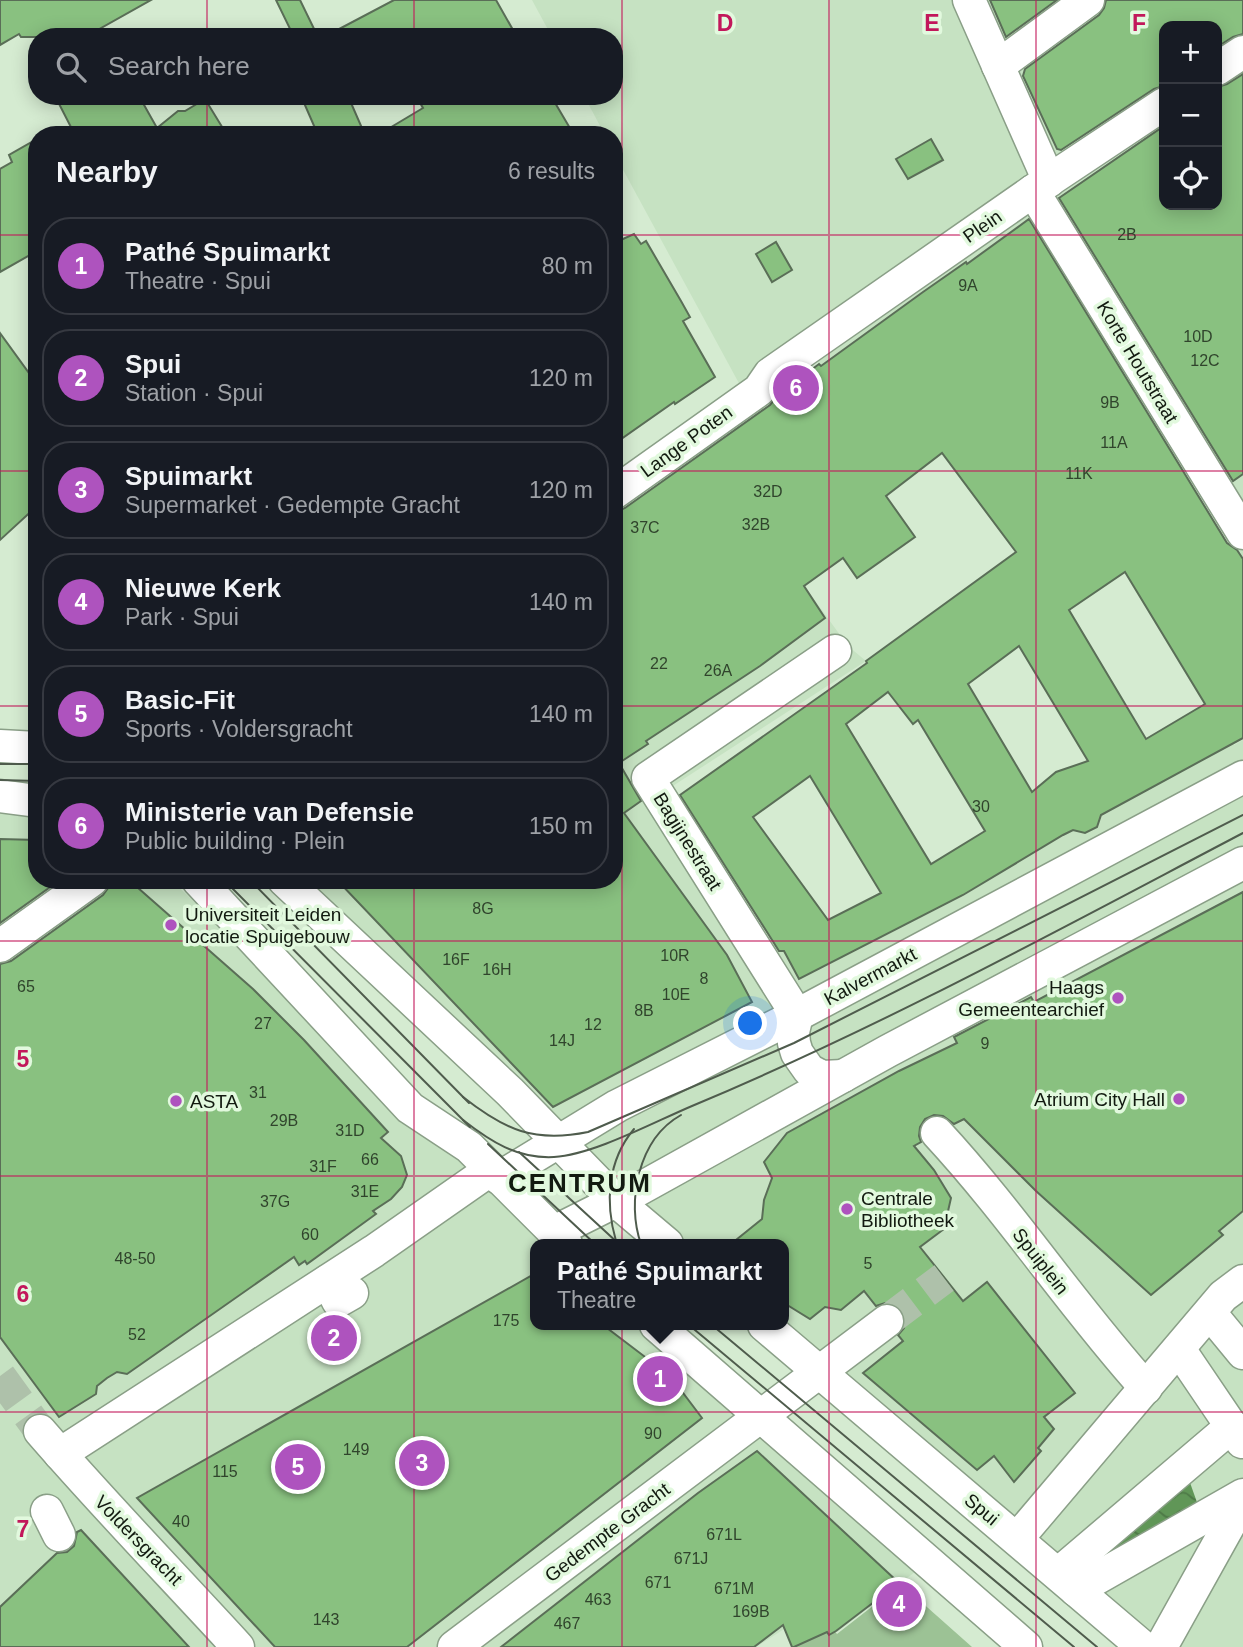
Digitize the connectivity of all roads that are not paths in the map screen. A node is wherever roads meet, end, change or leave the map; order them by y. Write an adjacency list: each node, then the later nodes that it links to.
1 (969, 0): 4 (street)
2 (1088, 0): 4 (street)
3 (1243, 52): 5 (street)
4 (998, 66): 7 (street)
5 (1222, 66)
6 (1159, 107): 7 (street, Plein)
7 (1041, 186): 8 (street, Plein); 10 (street, Korte Houtstraat)
8 (759, 390): 9 (street, Lange Poten)
9 (623, 488)
10 (1234, 500): 11 (street, Korte Houtstraat)
11 (1243, 533)
12 (835, 651): 23 (street, Bagijnestraat)
13 (0, 746): 14 (street)
14 (28, 748)
15 (1243, 777): 23 (street, Kalvermarkt)
16 (0, 796): 17 (street)
17 (28, 800)
18 (1243, 863): 24 (street)
19 (79, 889): 22 (street)
20 (207, 889): 27 (street)
21 (294, 889): 26 (street)
22 (0, 946)
23 (797, 1015): 24 (street); 26 (street, Kalvermarkt)
24 (842, 1076): 28 (street)
25 (937, 1133): 38 (street, Spuiplein)
26 (557, 1142): 27 (street, Kalvermarkt); 28 (street)
27 (495, 1174): 29 (street); 41 (street, Kalvermarkt)
28 (616, 1201): 29 (street); 30 (street)
29 (560, 1238)
30 (661, 1239)
31 (1226, 1297): 35 (street); 36 (street)
32 (887, 1321): 37 (street)
33 (662, 1330): 39 (street)
34 (770, 1330): 37 (street, Spui)
35 (1179, 1349): 38 (street); 40 (street)
36 (1243, 1353)
37 (821, 1372): 39 (street); 43 (street, Spui)
38 (1146, 1388): 43 (street)
39 (759, 1417): 46 (street, Gedempte Gracht); 47 (street)
40 (1237, 1435): 44 (street)
41 (64, 1450): 45 (street, Voldersgracht)
42 (1243, 1497): 44 (street); 49 (street)
43 (1017, 1539): 44 (street, Spui)
44 (1067, 1582): 48 (street, Spui)
45 (239, 1647)
46 (454, 1647)
47 (1026, 1647)
48 (1143, 1647)
49 (1161, 1647)

